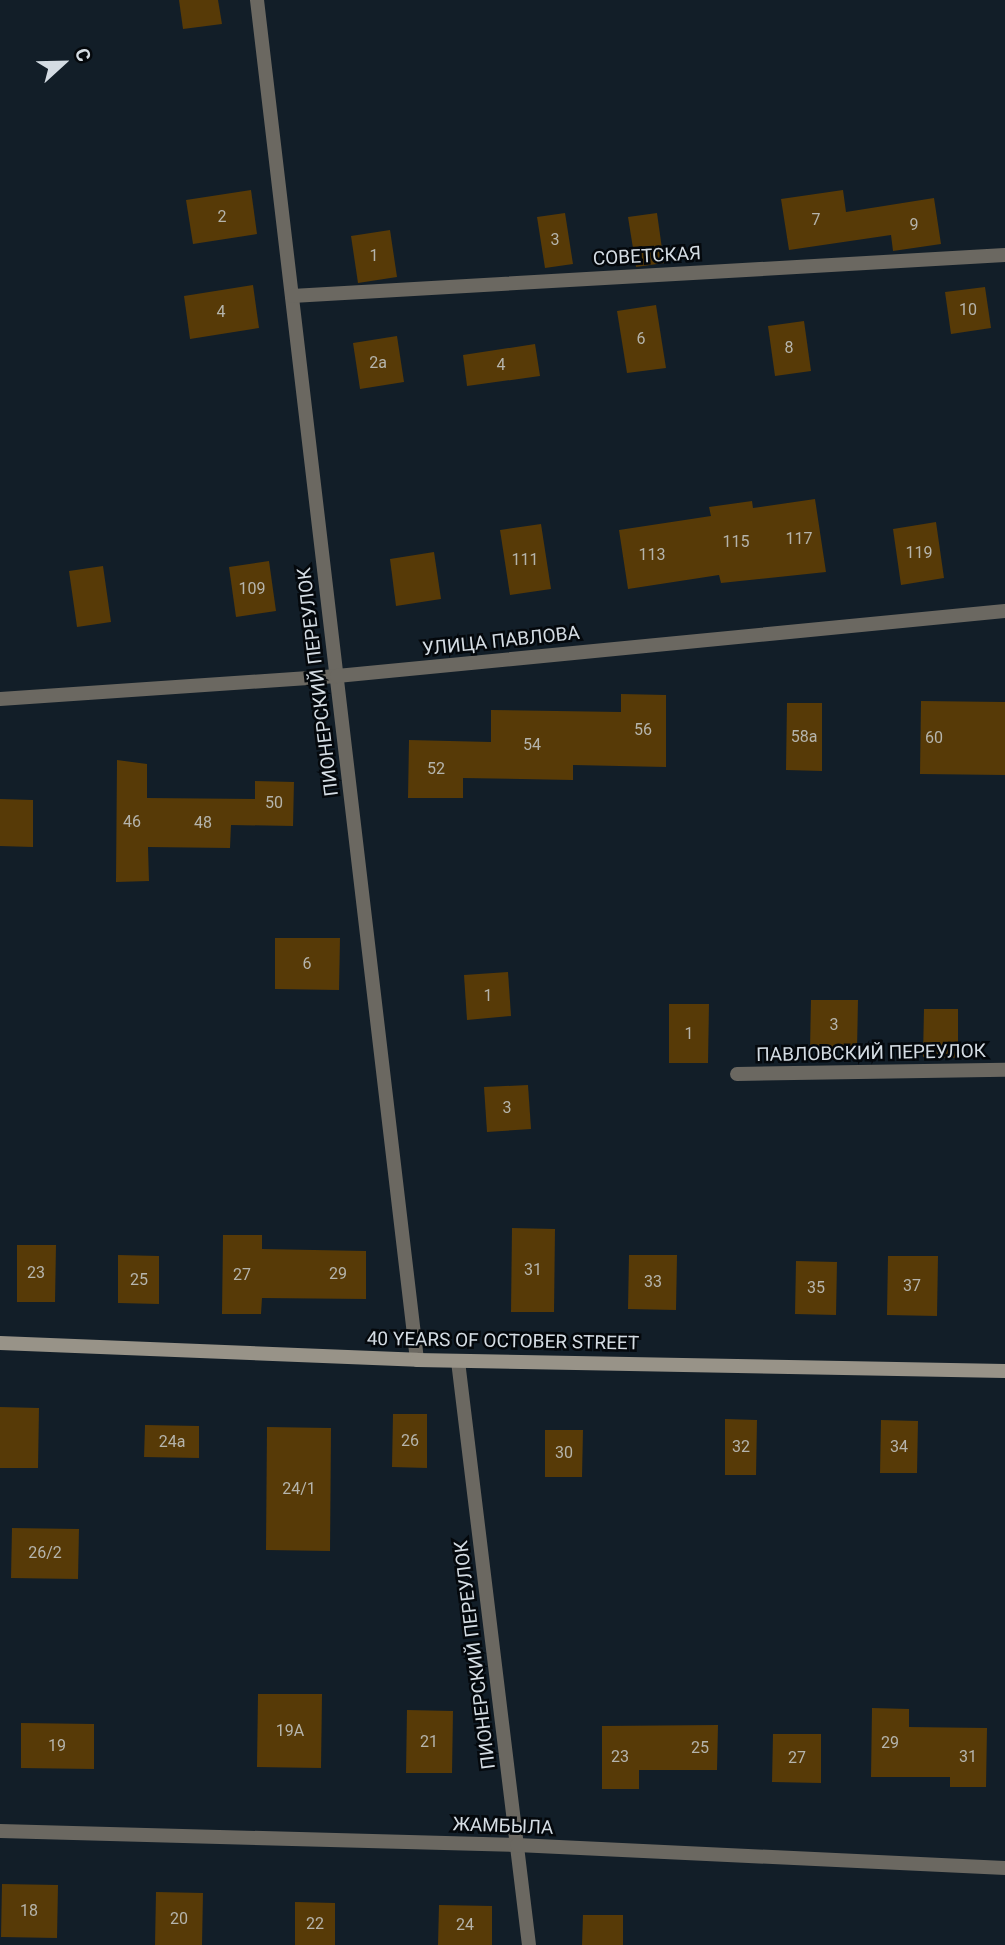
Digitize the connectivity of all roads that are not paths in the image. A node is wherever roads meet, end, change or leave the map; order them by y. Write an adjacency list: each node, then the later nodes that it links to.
1 (257, 0): 3 (street, ПИОНЕРСКИЙ ПЕРЕУЛОК)
2 (1005, 255): 3 (street, СОВЕТСКАЯ)
3 (292, 296): 5 (street, ПИОНЕРСКИЙ ПЕРЕУЛОК)
4 (1005, 611): 5 (street, УЛИЦА ПАВЛОВА)
5 (337, 676): 6 (street, УЛИЦА ПАВЛОВА); 10 (street, ПИОНЕРСКИЙ ПЕРЕУЛОК)
6 (0, 699)
7 (1005, 1070): 8 (street, ПАВЛОВСКИЙ ПЕРЕУЛОК)
8 (737, 1074)
9 (0, 1343): 10 (street, 40 YEARS OF OCTOBER STREET)
10 (417, 1360): 11 (street, 40 YEARS OF OCTOBER STREET)
11 (458, 1361): 12 (street, 40 YEARS OF OCTOBER STREET); 14 (street, ПИОНЕРСКИЙ ПЕРЕУЛОК)
12 (1005, 1371)
13 (0, 1831): 14 (street, ЖАМБЫЛА)
14 (517, 1845): 15 (street, ЖАМБЫЛА); 16 (street, ПИОНЕРСКИЙ ПЕРЕУЛОК)
15 (1005, 1868)
16 (529, 1945)

